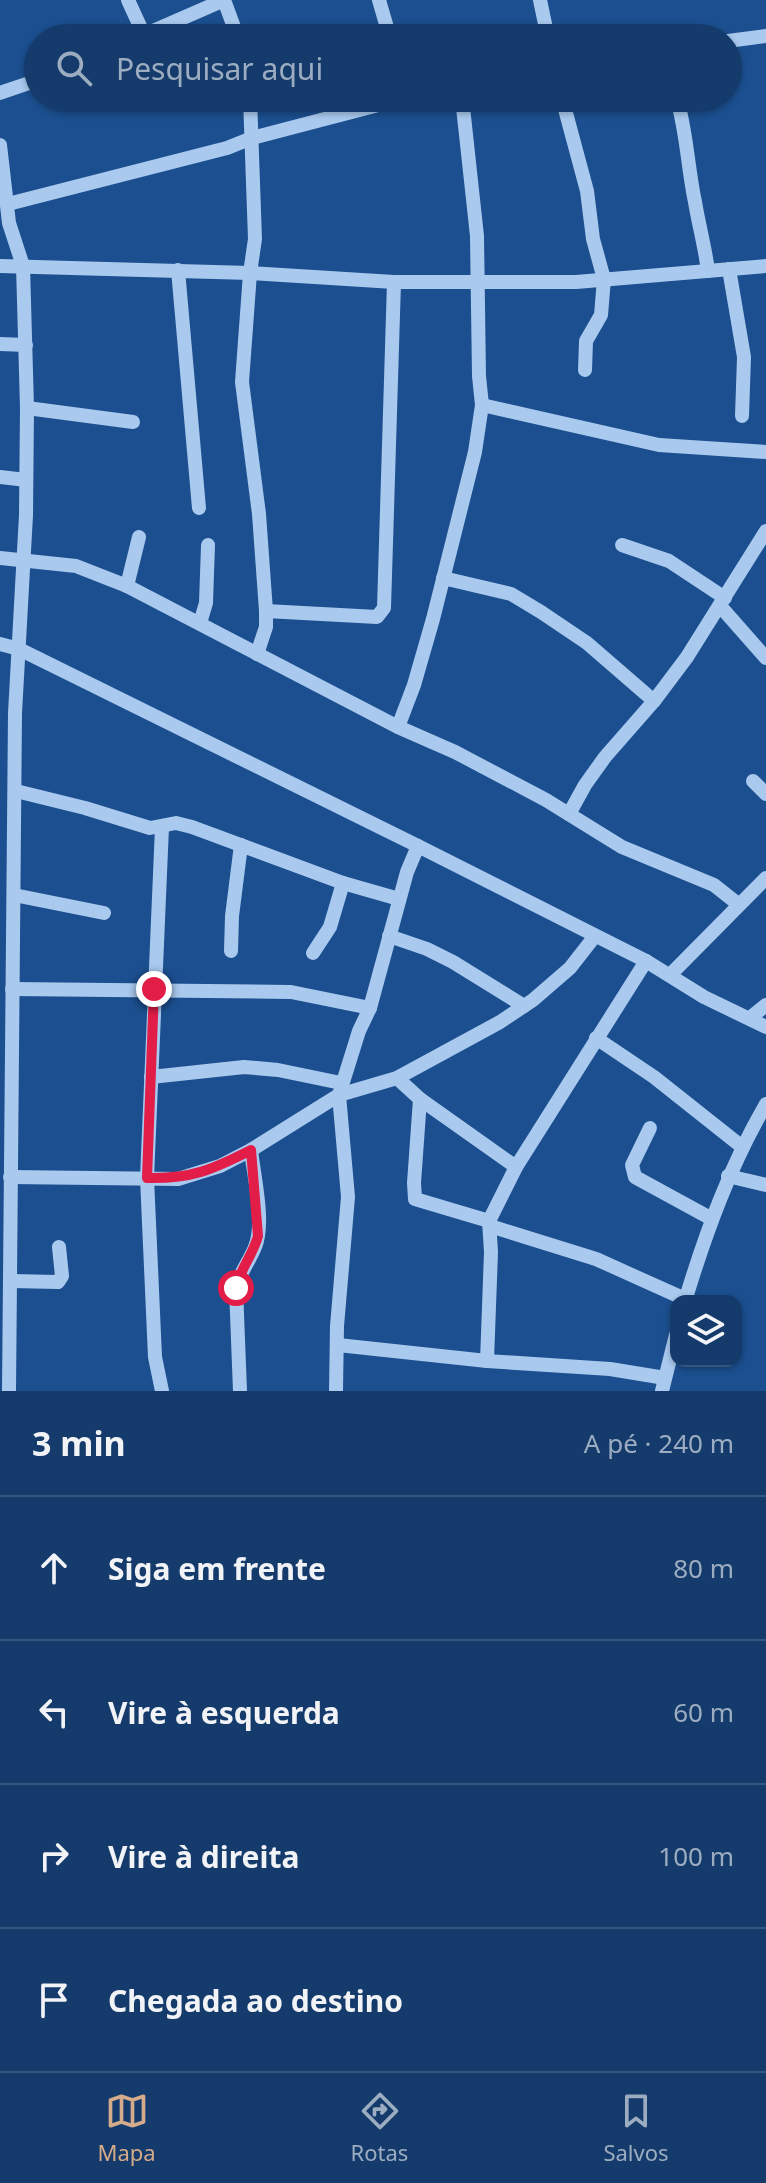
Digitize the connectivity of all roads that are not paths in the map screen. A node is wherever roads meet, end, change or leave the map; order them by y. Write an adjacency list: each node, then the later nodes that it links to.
1 (128, 0): 5 (street)
2 (224, 0): 6 (street); 7 (street)
3 (379, 0): 8 (street)
4 (540, 0): 9 (street)
5 (136, 24)
6 (168, 24)
7 (233, 24)
8 (386, 24)
9 (545, 24)
10 (766, 36): 11 (street)
11 (742, 39)
12 (24, 85): 13 (street)
13 (0, 93)
14 (251, 112): 19 (street)
15 (351, 112): 19 (street)
16 (464, 112): 30 (street)
17 (566, 112): 29 (street)
18 (681, 112): 27 (street)
19 (252, 138): 21 (street); 28 (street)
20 (0, 145): 21 (street)
21 (6, 214): 23 (street)
22 (0, 266): 23 (street)
23 (23, 266): 26 (street); 33 (street)
24 (766, 266): 25 (street)
25 (729, 269): 27 (street); 37 (street)
26 (178, 270): 28 (street); 42 (street)
27 (708, 271): 29 (street)
28 (250, 273): 31 (street); 52 (street)
29 (604, 279): 30 (street); 34 (street)
30 (477, 280): 31 (street); 35 (street)
31 (394, 282): 52 (street)
32 (0, 344): 33 (street)
33 (26, 345): 36 (street)
34 (585, 370)
35 (482, 405): 39 (street); 49 (street)
36 (27, 408): 38 (street); 41 (street)
37 (742, 416)
38 (133, 422)
39 (766, 452)
40 (0, 477): 41 (street)
41 (26, 480): 48 (street)
42 (199, 508)
43 (766, 531): 51 (street)
44 (139, 537): 50 (street)
45 (208, 545): 53 (street)
46 (622, 545): 51 (street)
47 (0, 558): 48 (street)
48 (24, 560): 50 (street); 55 (street)
49 (443, 578): 58 (street); 60 (street)
50 (127, 586): 53 (street)
51 (723, 602): 57 (street); 58 (street)
52 (266, 611): 56 (street)
53 (200, 623): 56 (street)
54 (0, 644): 55 (street)
55 (19, 649): 59 (street); 67 (street)
56 (257, 654): 60 (street)
57 (766, 658)
58 (654, 701): 64 (street)
59 (8, 714): 62 (street)
60 (398, 727): 64 (street)
61 (753, 781): 63 (street)
62 (16, 791): 65 (street); 68 (street)
63 (766, 794)
64 (569, 814): 73 (street)
65 (162, 827): 66 (street); 83 (street)
66 (241, 845): 70 (street); 78 (street)
67 (418, 846): 72 (street); 77 (street)
68 (7, 847): 71 (street)
69 (766, 878): 73 (street)
70 (343, 883): 72 (street); 79 (street)
71 (14, 895): 74 (street); 75 (street)
72 (399, 899): 76 (street)
73 (738, 904): 81 (street)
74 (104, 913)
75 (7, 920): 82 (street)
76 (389, 936): 85 (street); 86 (street)
77 (595, 936): 80 (street); 85 (street)
78 (231, 951)
79 (313, 953)
80 (646, 961): 81 (street); 89 (street)
81 (670, 975): 87 (street)
82 (12, 989): 83 (street); 90 (street)
83 (154, 989): 86 (street); 91 (street)
84 (766, 1005): 87 (street)
85 (524, 1006): 92 (street)
86 (370, 1008): 93 (street)
87 (750, 1018): 88 (street)
88 (766, 1027)
89 (596, 1038): 98 (street); 100 (street)
90 (6, 1040): 96 (street)
91 (151, 1077): 93 (street); 103 (street)
92 (397, 1078): 93 (street); 94 (street)
93 (340, 1089): 99 (street); 112 (street)
94 (420, 1099): 100 (street); 106 (street)
95 (766, 1104): 98 (street)
96 (6, 1114): 102 (street)
97 (650, 1128): 105 (street)
98 (741, 1146): 101 (street)
99 (251, 1150): 103 (street); 118 (street)
100 (516, 1167): 106 (street)
101 (728, 1176): 104 (street); 105 (street)
102 (10, 1177): 103 (street); 108 (street)
103 (147, 1178): 117 (street)
104 (766, 1185)
105 (712, 1219): 110 (street)
106 (490, 1224): 109 (street); 114 (street)
107 (59, 1247): 108 (street)
108 (11, 1281): 111 (street)
109 (674, 1295)
110 (687, 1295)
111 (6, 1316): 116 (street)
112 (338, 1345): 114 (street); 119 (street)
113 (670, 1360): 115 (street)
114 (487, 1361): 115 (street)
115 (664, 1384)
116 (7, 1388)
117 (162, 1391)
118 (240, 1391)
119 (336, 1391)

